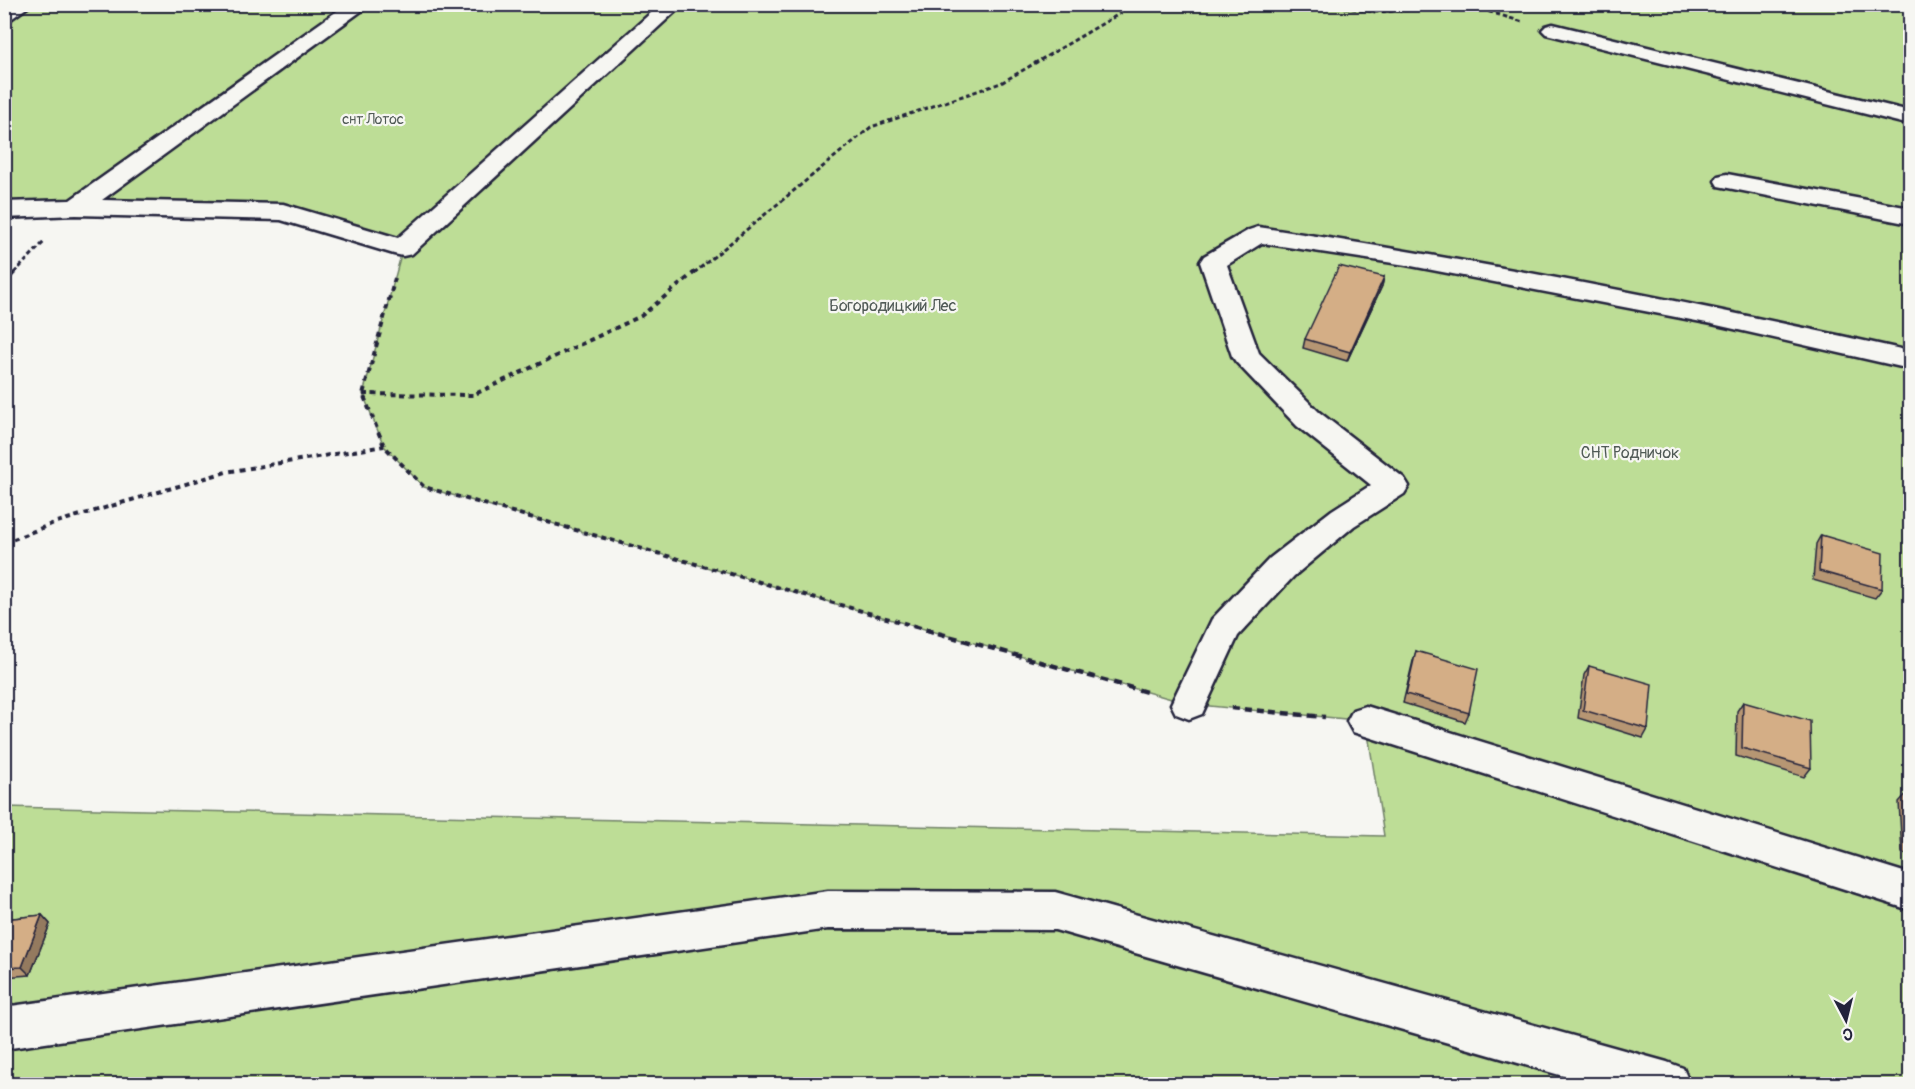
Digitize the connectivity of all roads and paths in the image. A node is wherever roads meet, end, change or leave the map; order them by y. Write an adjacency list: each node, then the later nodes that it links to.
1 (22, 4): 7 (street)
2 (361, 4): 11 (street)
3 (657, 4): 14 (street)
4 (1136, 4): 17 (path)
5 (1322, 4): 6 (path)
6 (1468, 5): 8 (path)
7 (4, 15)
8 (1553, 30): 9 (street)
9 (1911, 118)
10 (1727, 181): 13 (street)
11 (76, 207): 12 (street); 14 (street); 15 (path)
12 (4, 210)
13 (1911, 216)
14 (403, 248): 17 (path)
15 (4, 283)
16 (1911, 360): 20 (street)
17 (363, 394): 18 (path)
18 (384, 446): 19 (path); 20 (path)
19 (4, 543)
20 (1189, 704): 21 (path)
21 (1366, 721): 22 (street)
22 (1911, 892)
23 (4, 1028): 24 (street)
24 (1667, 1084)

